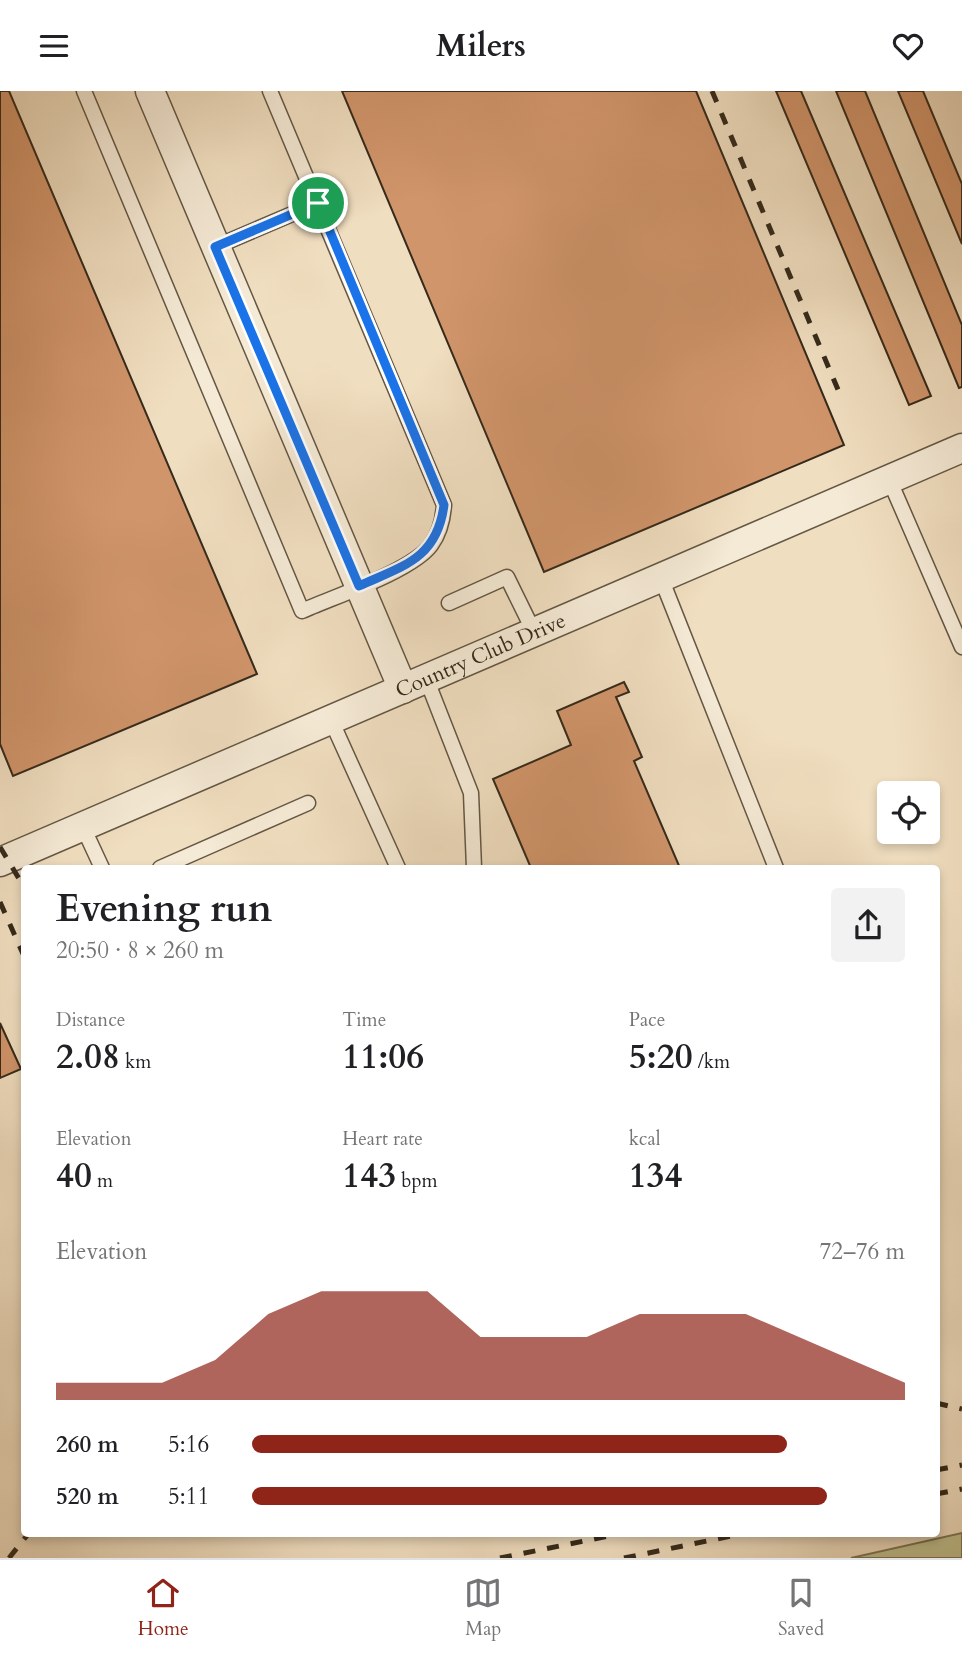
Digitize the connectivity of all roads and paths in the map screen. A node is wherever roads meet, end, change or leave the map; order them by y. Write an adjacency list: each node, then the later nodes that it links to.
1 (84, 91): 9 (lane)
2 (150, 91): 5 (street)
3 (270, 91): 4 (lane)
4 (318, 203): 5 (lane); 9 (lane)
5 (215, 247): 9 (street)
6 (962, 448): 7 (street, Country Club Drive)
7 (889, 479): 8 (street, Country Club Drive); 12 (lane)
8 (661, 577): 11 (street, Country Club Drive); 22 (lane)
9 (359, 586): 13 (street)
10 (449, 603): 11 (lane)
11 (534, 632): 13 (street, Country Club Drive)
12 (962, 646)
13 (415, 684): 14 (street, Country Club Drive); 21 (lane)
14 (331, 720): 16 (street, Country Club Drive); 20 (lane)
15 (308, 803): 19 (lane)
16 (83, 827): 17 (street, Country Club Drive); 18 (lane)
17 (0, 862)
18 (101, 865)
19 (167, 865)
20 (397, 865)
21 (474, 865)
22 (775, 865)

